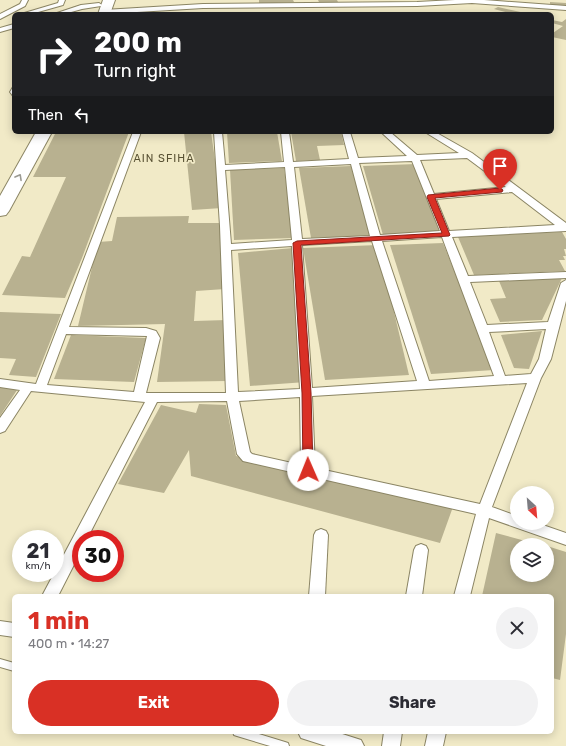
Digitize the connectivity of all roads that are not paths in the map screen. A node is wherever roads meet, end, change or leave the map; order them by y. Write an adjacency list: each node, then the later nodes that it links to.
1 (25, 0): 13 (street)
2 (62, 0): 10 (street)
3 (229, 0): 7 (street)
4 (307, 2): 5 (street); 6 (street)
5 (366, 2): 9 (street)
6 (249, 5): 7 (street); 12 (street)
7 (215, 6): 8 (street)
8 (102, 7): 11 (street)
9 (566, 8)
10 (31, 12)
11 (64, 12)
12 (259, 12)
13 (0, 17)
14 (12, 18): 15 (street)
15 (0, 21)
16 (12, 27): 17 (street)
17 (0, 30)
18 (30, 134): 31 (highway)
19 (43, 134): 34 (highway, one-way to 19)
20 (136, 134): 45 (street)
21 (218, 134): 30 (street)
22 (285, 134): 29 (street)
23 (347, 134): 28 (street)
24 (387, 134): 27 (street)
25 (432, 134): 26 (street)
26 (469, 155): 27 (street); 32 (street)
27 (415, 158): 28 (street); 33 (street)
28 (355, 161): 29 (street); 37 (street)
29 (290, 164): 30 (street); 38 (street)
30 (221, 168): 39 (street)
31 (0, 186)
32 (513, 189): 33 (street); 35 (street)
33 (430, 197): 36 (street)
34 (0, 211)
35 (566, 228): 36 (street)
36 (446, 235): 37 (street); 41 (street)
37 (376, 239): 38 (street); 49 (street)
38 (297, 243): 39 (street); 51 (street)
39 (225, 248): 53 (street)
40 (566, 276): 41 (street)
41 (464, 279): 44 (street)
42 (566, 283): 43 (street)
43 (553, 325): 44 (street); 46 (street)
44 (483, 329): 47 (street)
45 (61, 330): 50 (street); 52 (street)
46 (535, 378): 47 (street); 57 (street)
47 (501, 380): 49 (street)
48 (0, 383): 50 (street)
49 (424, 385): 51 (street)
50 (34, 388): 52 (street); 55 (street)
51 (306, 393): 53 (street); 56 (street)
52 (139, 396): 54 (street)
53 (232, 397): 54 (street); 56 (street)
54 (153, 398): 63 (street)
55 (0, 428)
56 (308, 470): 57 (street)
57 (484, 510): 58 (street); 66 (street)
58 (510, 519)
59 (541, 530): 61 (street)
60 (321, 535): 64 (street)
61 (566, 539)
62 (421, 550): 65 (street)
63 (51, 594)
64 (317, 594)
65 (414, 594)
66 (463, 594)
67 (0, 628): 68 (street)
68 (12, 630)
69 (0, 663): 70 (lane)
70 (12, 666)
71 (244, 734): 75 (lane)
72 (315, 734): 76 (street)
73 (393, 734): 77 (street)
74 (437, 734): 78 (street)
75 (285, 746)
76 (355, 746)
77 (391, 746)
78 (434, 746)

